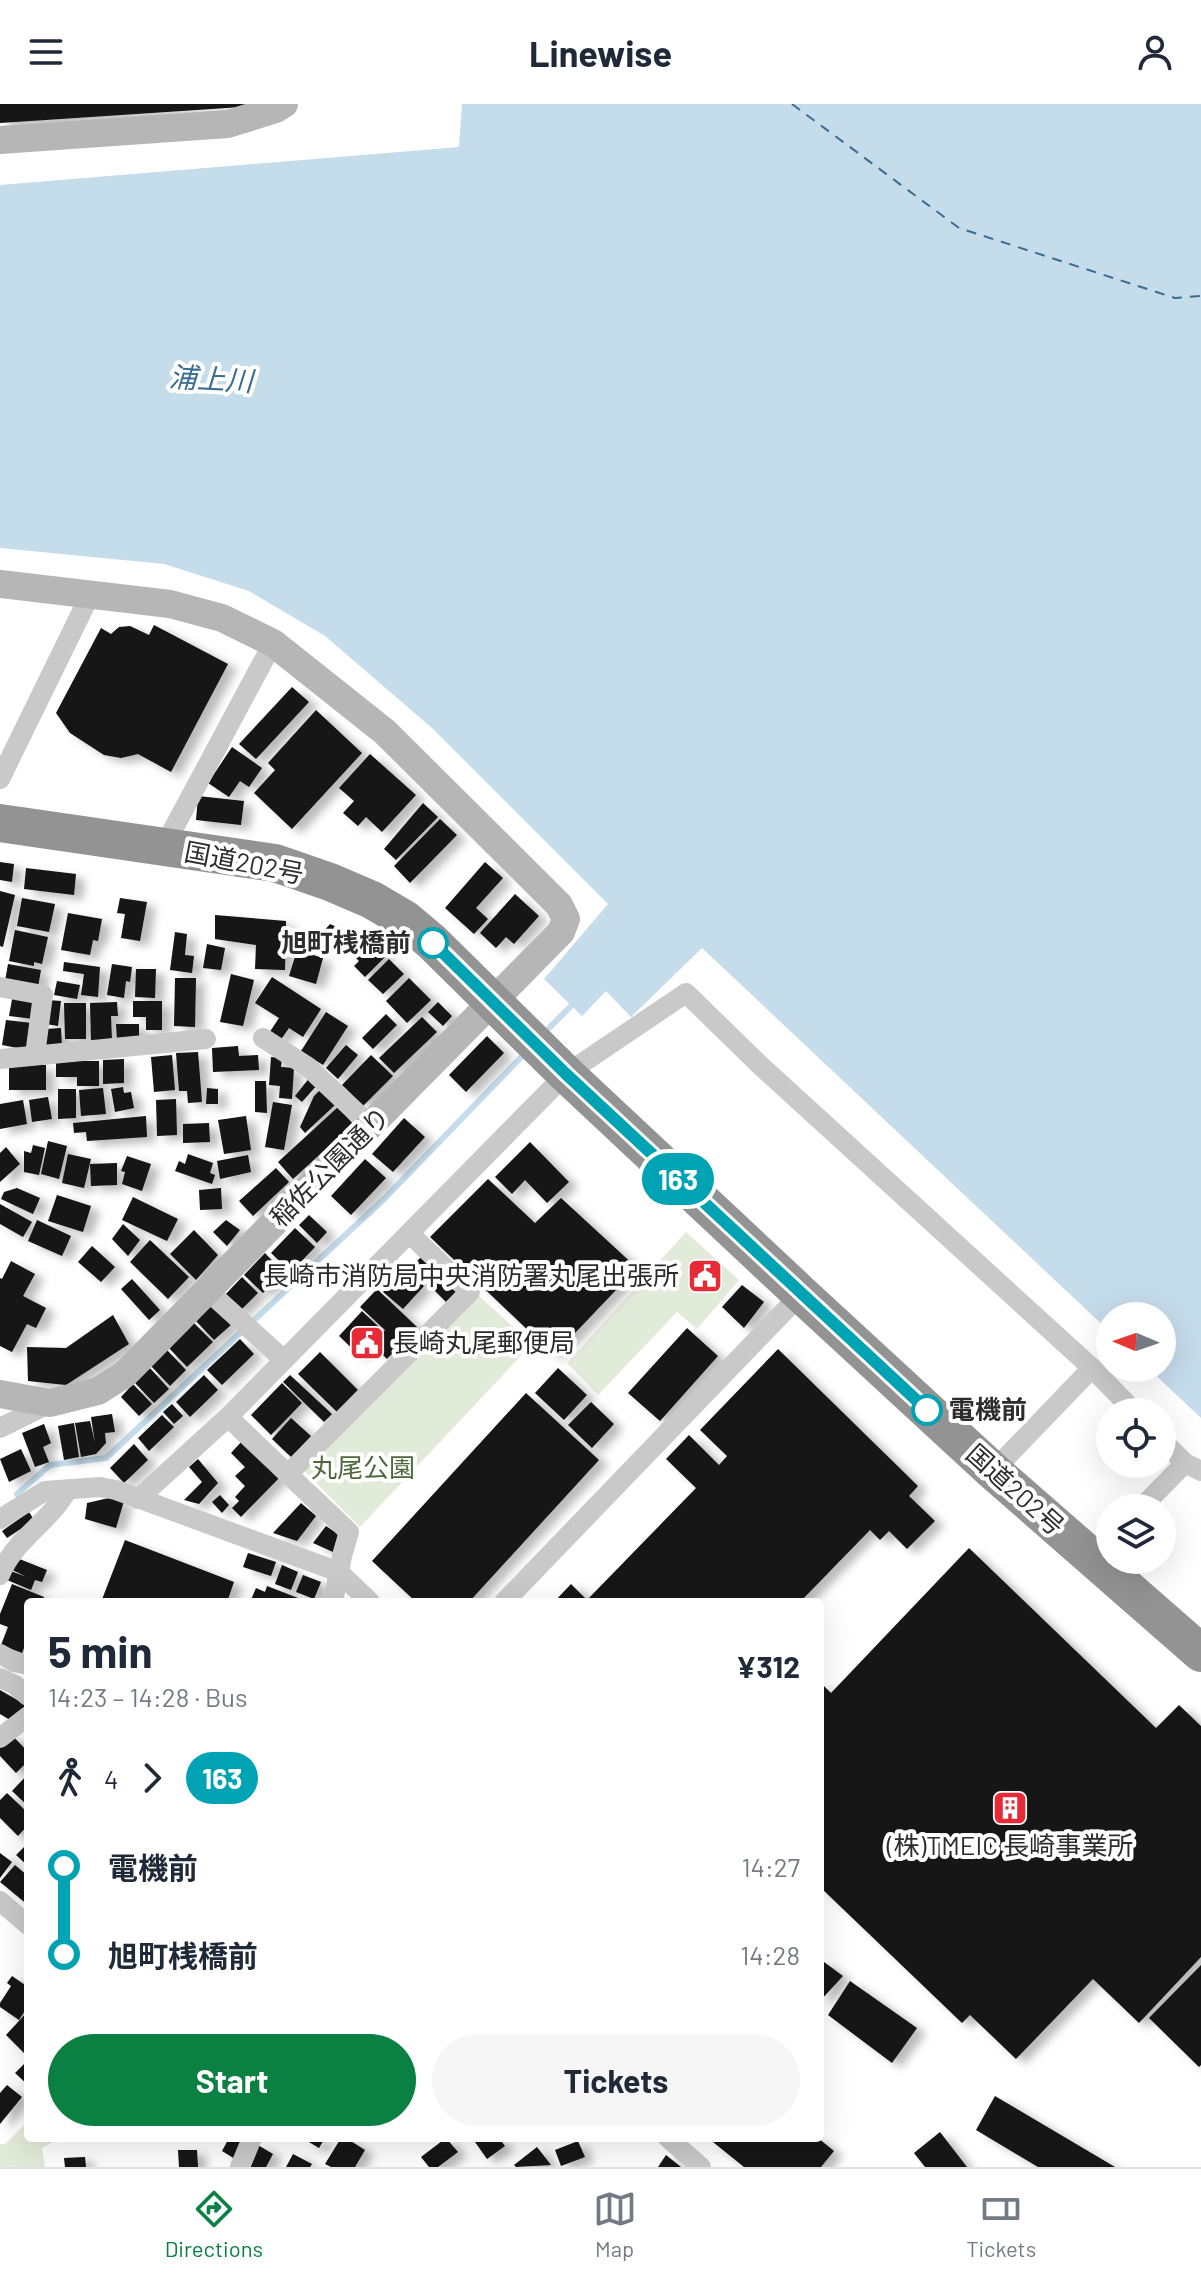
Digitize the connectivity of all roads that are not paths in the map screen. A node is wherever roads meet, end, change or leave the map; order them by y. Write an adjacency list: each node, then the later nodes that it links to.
1 (284, 104): 2 (street)
2 (0, 140)
3 (0, 584): 4 (street, 稲佐公園通り)
4 (90, 595): 5 (street, 稲佐公園通り); 6 (street)
5 (273, 643): 8 (street); 10 (street, 稲佐公園通り)
6 (0, 779)
7 (0, 823): 8 (highway, 国道202号)
8 (163, 848): 10 (highway, 国道202号)
9 (0, 987): 13 (street)
10 (502, 1011): 15 (highway, 国道202号); 16 (street, 稲佐公園通り)
11 (263, 1038): 16 (street)
12 (206, 1039): 13 (street)
13 (35, 1055): 14 (street)
14 (0, 1059)
15 (558, 1067): 17 (street); 19 (highway, 国道202号); 21 (street)
16 (371, 1126): 18 (street, 稲佐公園通り)
17 (409, 1233): 20 (street); 30 (street)
18 (208, 1291): 20 (street); 24 (street, 稲佐公園通り)
19 (801, 1294): 29 (highway, 国道202号); 41 (street)
20 (284, 1360): 25 (street)
21 (1092, 1368): 23 (street); 29 (street)
22 (0, 1394): 24 (street, 稲佐公園通り)
23 (1121, 1398)
24 (50, 1403): 26 (street)
25 (228, 1417): 30 (street); 33 (street)
26 (0, 1428)
27 (1176, 1452): 28 (street)
28 (1193, 1467): 32 (street)
29 (993, 1471): 35 (highway, 国道202号)
30 (289, 1473): 36 (street)
31 (68, 1489): 33 (street); 34 (street); 38 (street)
32 (1159, 1494)
33 (138, 1499): 36 (street)
34 (0, 1519)
35 (1096, 1546)
36 (339, 1572): 39 (street); 40 (street)
37 (1124, 1574): 42 (highway, 国道202号)
38 (0, 1575)
39 (334, 1598)
40 (366, 1598)
41 (508, 1598)
42 (1201, 1653)
43 (0, 1654): 44 (street)
44 (24, 1664)
45 (0, 1678): 46 (street)
46 (24, 1693)
47 (24, 1719): 48 (street)
48 (0, 1738)
49 (0, 1901): 50 (street)
50 (24, 1922)
51 (250, 2142): 53 (street)
52 (673, 2142): 54 (street)
53 (240, 2167)
54 (701, 2167)

